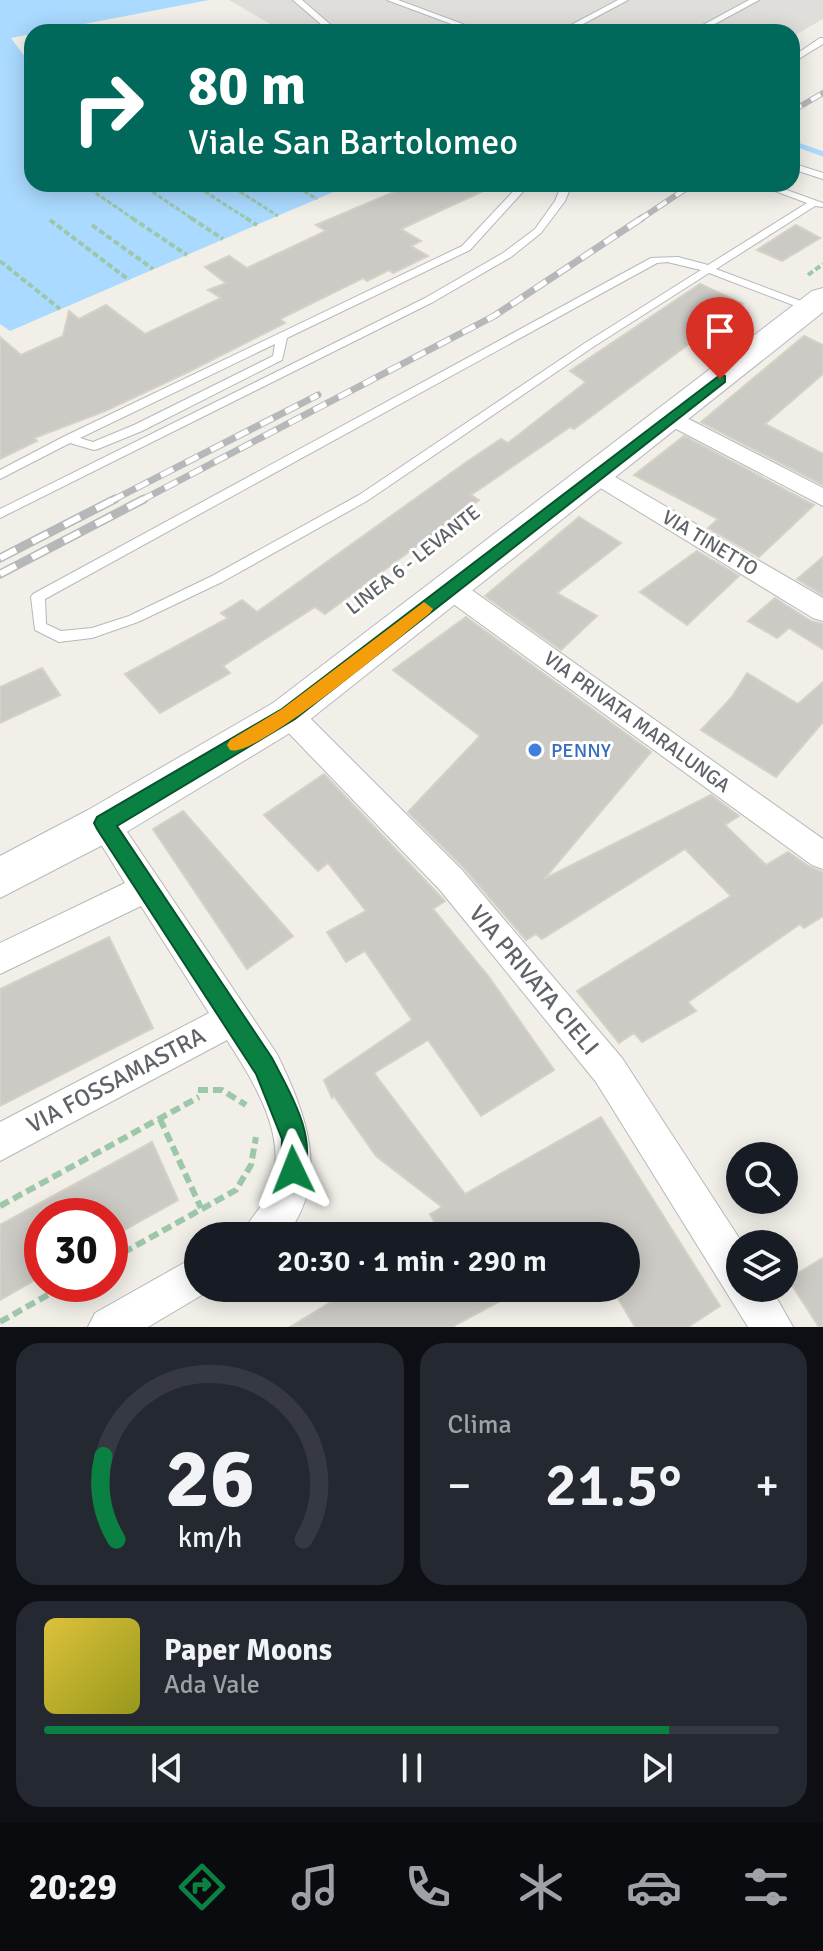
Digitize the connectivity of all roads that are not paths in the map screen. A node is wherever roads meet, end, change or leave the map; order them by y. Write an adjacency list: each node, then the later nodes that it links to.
1 (297, 0): 5 (lane)
2 (391, 0): 6 (lane)
3 (624, 0): 7 (lane)
4 (755, 0): 8 (lane)
5 (326, 24)
6 (458, 24)
7 (578, 24)
8 (709, 24)
9 (823, 40): 10 (lane)
10 (800, 56)
11 (800, 169): 12 (lane)
12 (823, 176)
13 (518, 192): 19 (lane)
14 (564, 192): 25 (lane)
15 (784, 192): 16 (lane)
16 (819, 204): 17 (lane)
17 (709, 270): 17 (lane); 18 (lane)
18 (805, 300): 20 (main road)
19 (282, 336): 21 (lane); 21 (lane)
20 (671, 417): 23 (main road); 24 (street)
21 (69, 439): 22 (lane)
22 (0, 475)
23 (598, 475): 26 (main road); 27 (street, VIA TINETTO)
24 (823, 498)
25 (0, 514)
26 (450, 588): 28 (main road); 30 (street, VIA PRIVATA MARALUNGA)
27 (823, 611)
28 (288, 714): 29 (main road); 37 (street, VIA PRIVATA CIELI)
29 (104, 823): 31 (main road); 32 (street)
30 (823, 856)
31 (0, 878)
32 (146, 888): 33 (street); 34 (street)
33 (0, 959)
34 (233, 1018): 35 (street, VIA FOSSAMASTRA); 36 (street)
35 (0, 1142)
36 (274, 1222)
37 (726, 1254)
38 (184, 1283): 40 (street)
39 (756, 1302): 41 (street)
40 (109, 1327)
41 (772, 1327)

